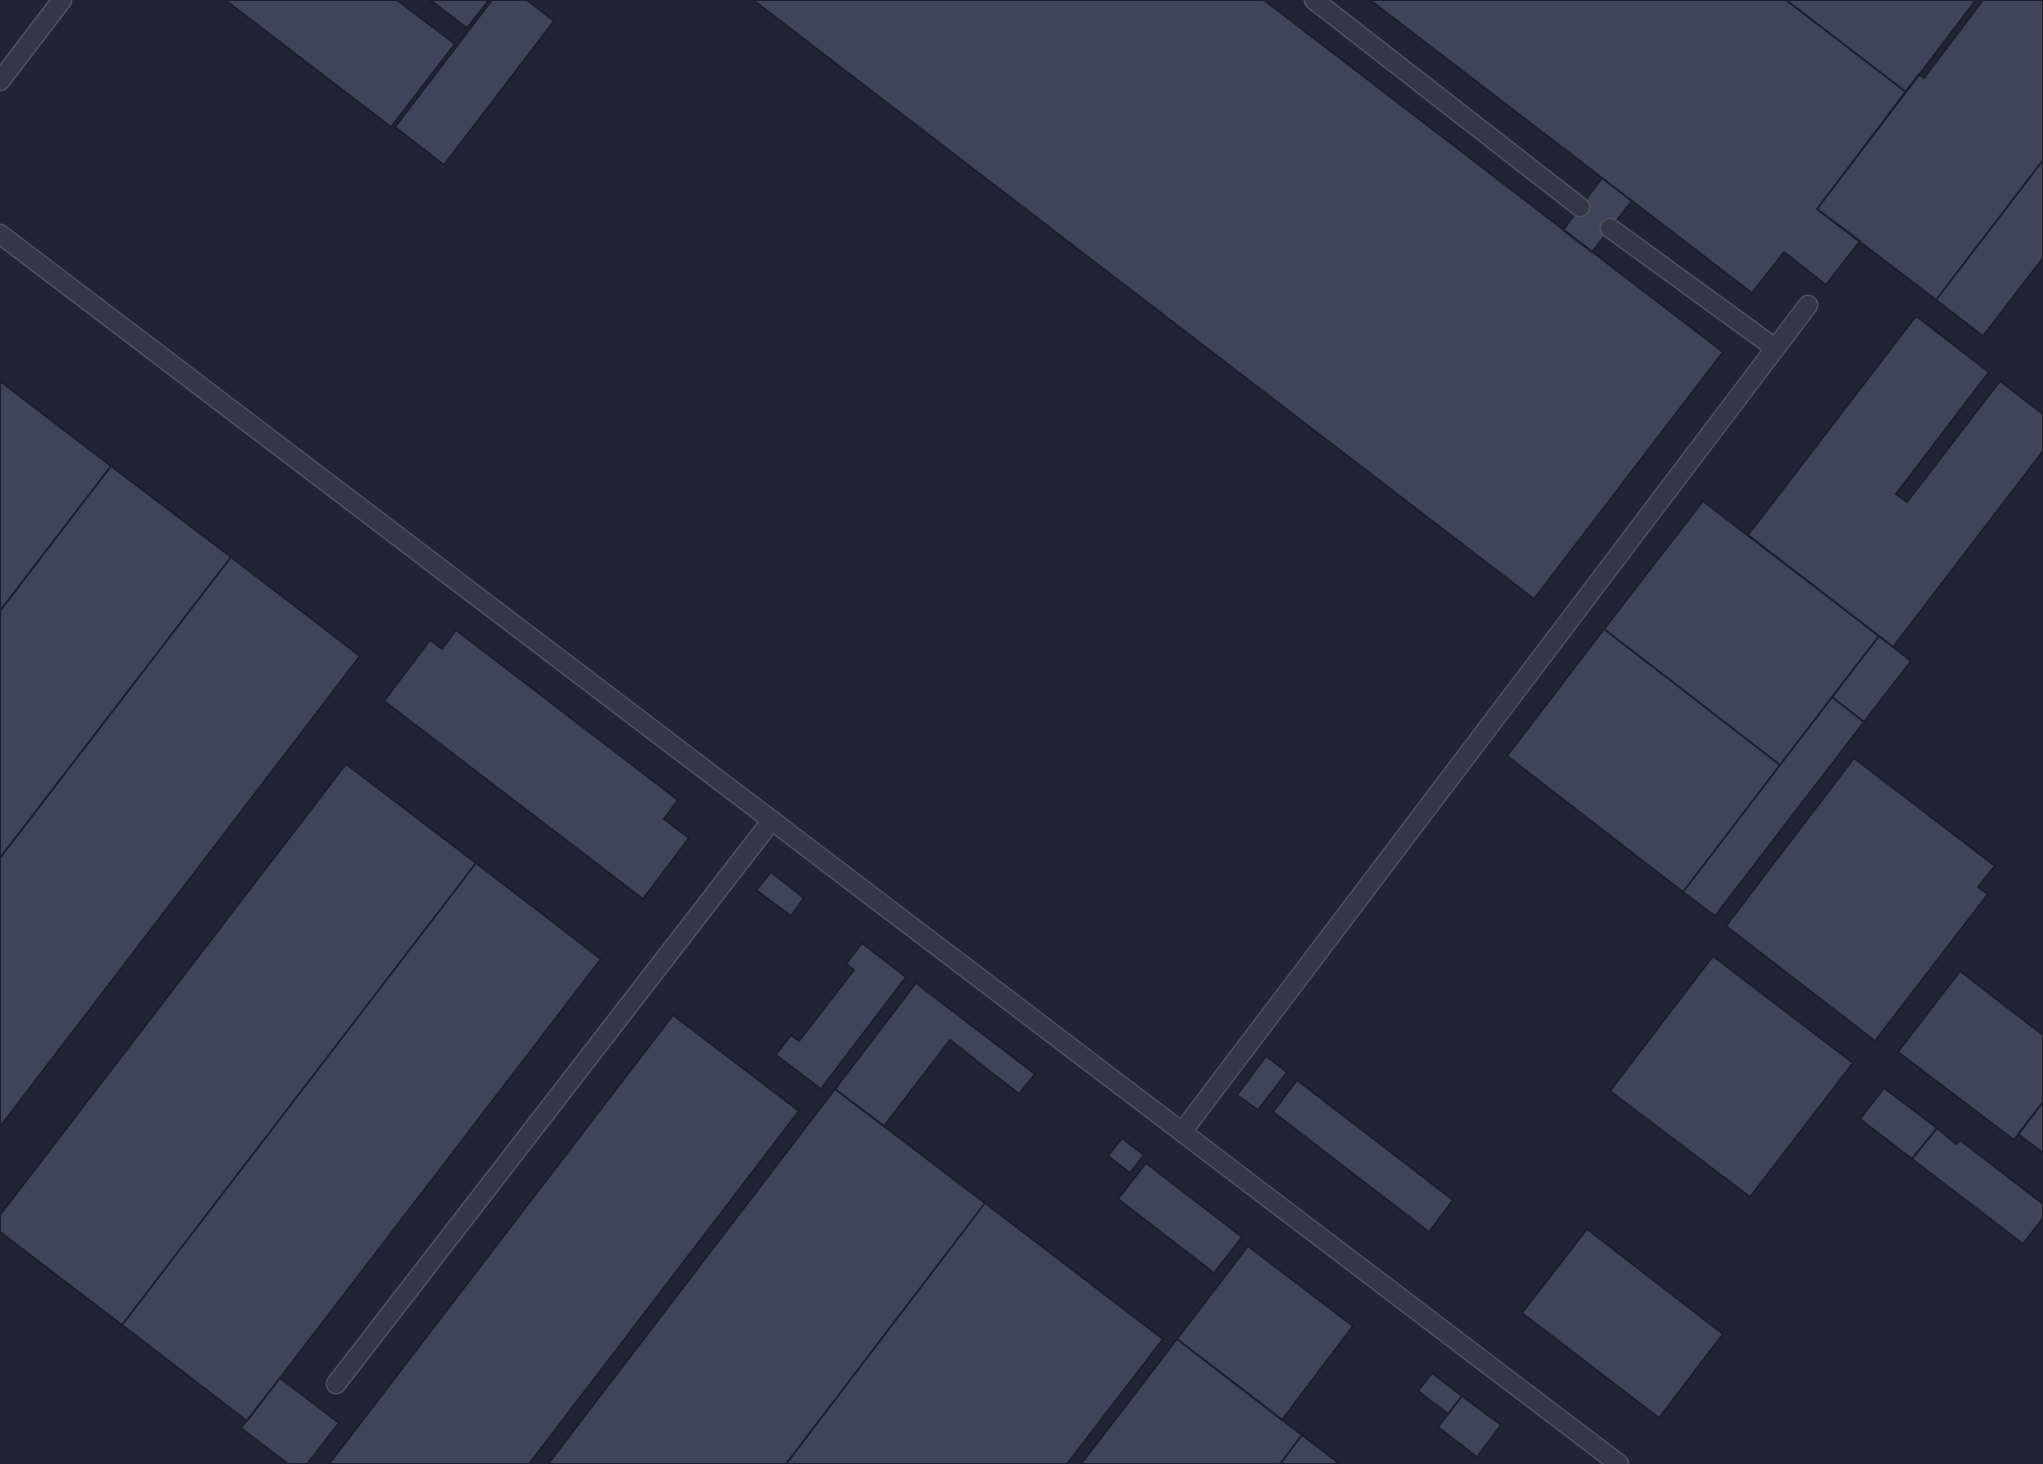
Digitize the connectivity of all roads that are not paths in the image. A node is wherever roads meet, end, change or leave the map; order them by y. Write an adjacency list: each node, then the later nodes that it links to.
1 (62, 0): 3 (lane)
2 (1314, 0): 4 (lane)
3 (0, 80)
4 (1580, 207)
5 (1610, 228): 8 (lane)
6 (0, 234): 9 (lane)
7 (1808, 305): 8 (lane)
8 (1775, 348): 10 (lane)
9 (772, 820): 10 (lane); 11 (lane)
10 (1182, 1132): 12 (lane)
11 (336, 1384)
12 (1619, 1464)

